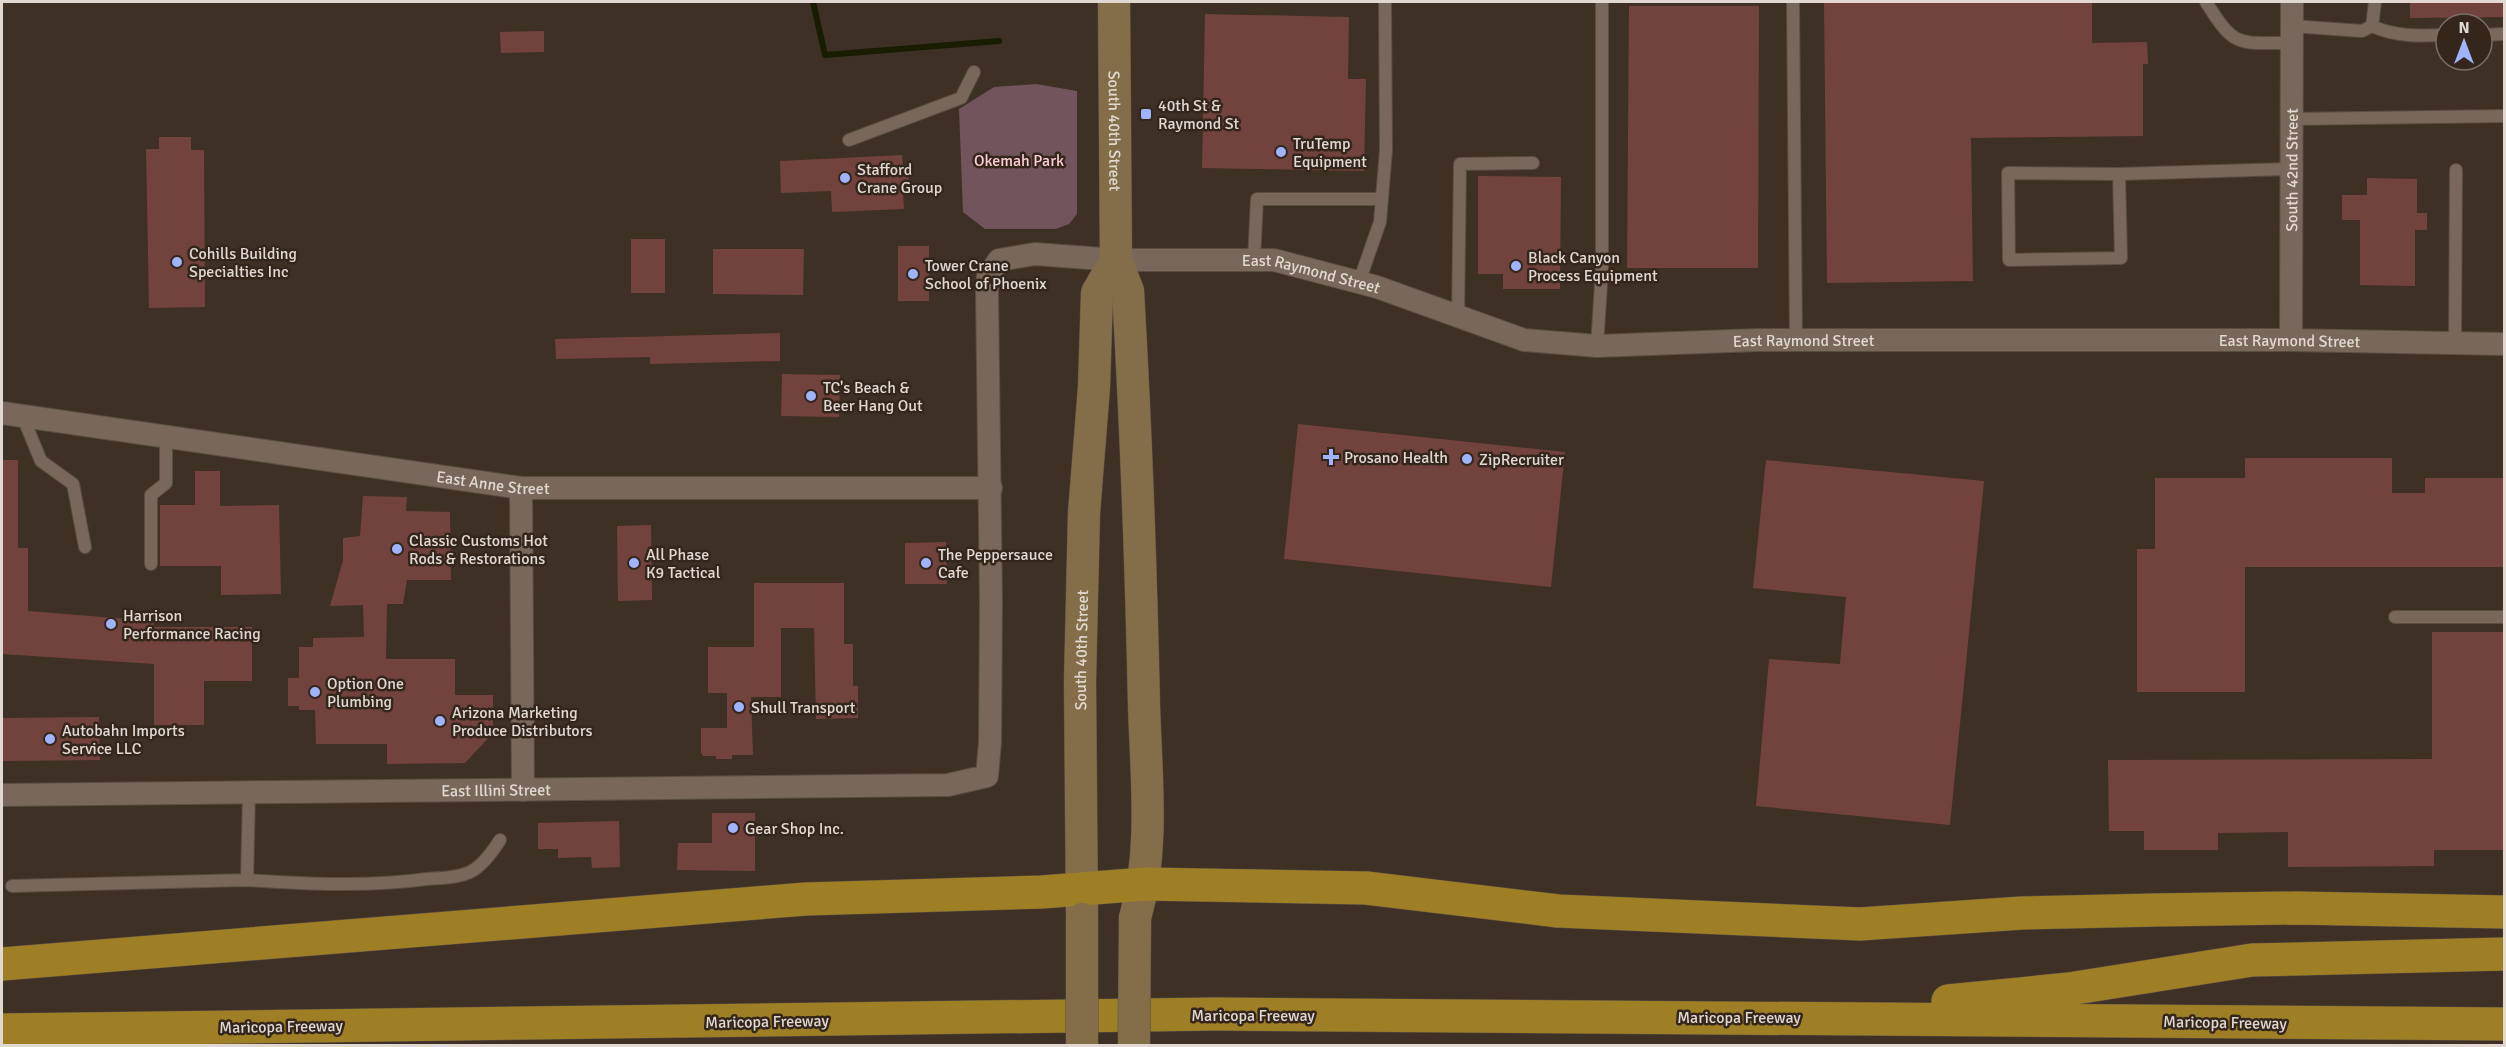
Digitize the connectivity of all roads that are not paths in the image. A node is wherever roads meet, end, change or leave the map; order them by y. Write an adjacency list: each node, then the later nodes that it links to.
1 (1114, 2): 20 (main road, South 40th Street)
2 (1385, 2): 19 (lane)
3 (1602, 2): 28 (lane)
4 (1793, 2): 24 (lane)
5 (2206, 2): 9 (lane)
6 (2292, 2): 9 (street, South 42nd Street)
7 (2375, 2): 8 (lane)
8 (2372, 26): 9 (lane); 10 (lane)
9 (2292, 35): 13 (street, South 42nd Street)
10 (2434, 35)
11 (974, 72): 14 (lane)
12 (2505, 116): 13 (lane)
13 (2292, 119): 16 (street, South 42nd Street)
14 (849, 140)
15 (1533, 163): 23 (lane)
16 (2292, 169): 18 (lane); 25 (street, South 42nd Street)
17 (2456, 170): 26 (lane)
18 (2119, 174): 18 (lane)
19 (1382, 199): 21 (lane); 22 (lane)
20 (1116, 260): 21 (street, East Raymond Street); 32 (street); 42 (main road, South 40th Street); 44 (main road, South 40th Street)
21 (1254, 260): 22 (street, East Raymond Street)
22 (1359, 282): 23 (street, East Raymond Street)
23 (1458, 318): 28 (street, East Raymond Street)
24 (1796, 340): 25 (street, East Raymond Street); 28 (street, East Raymond Street)
25 (2291, 340): 26 (street, East Raymond Street)
26 (2455, 343): 27 (street, East Raymond Street)
27 (2505, 344)
28 (1597, 346)
29 (12, 414): 30 (street, East Anne Street); 33 (lane)
30 (166, 435): 31 (street, East Anne Street); 34 (lane)
31 (521, 488): 32 (street, East Anne Street); 37 (street)
32 (990, 488): 37 (street, East Illini Street)
33 (85, 548)
34 (151, 564)
35 (2395, 617): 36 (lane)
36 (2505, 617)
37 (523, 790): 38 (street, East Illini Street)
38 (249, 793): 39 (street, East Illini Street); 41 (lane)
39 (2, 795)
40 (501, 840): 41 (lane)
41 (247, 880): 43 (lane)
42 (1145, 884): 44 (highway); 45 (highway); 52 (main road, South 40th Street, bridge)
43 (12, 886)
44 (1081, 903): 47 (highway); 51 (main road, South 40th Street, bridge)
45 (2505, 912)
46 (2505, 954): 48 (highway)
47 (2, 964)
48 (1781, 1017): 49 (highway, Maricopa Freeway); 50 (highway, Maricopa Freeway)
49 (2505, 1024)
50 (2, 1030)
51 (1082, 1046)
52 (1134, 1046)

